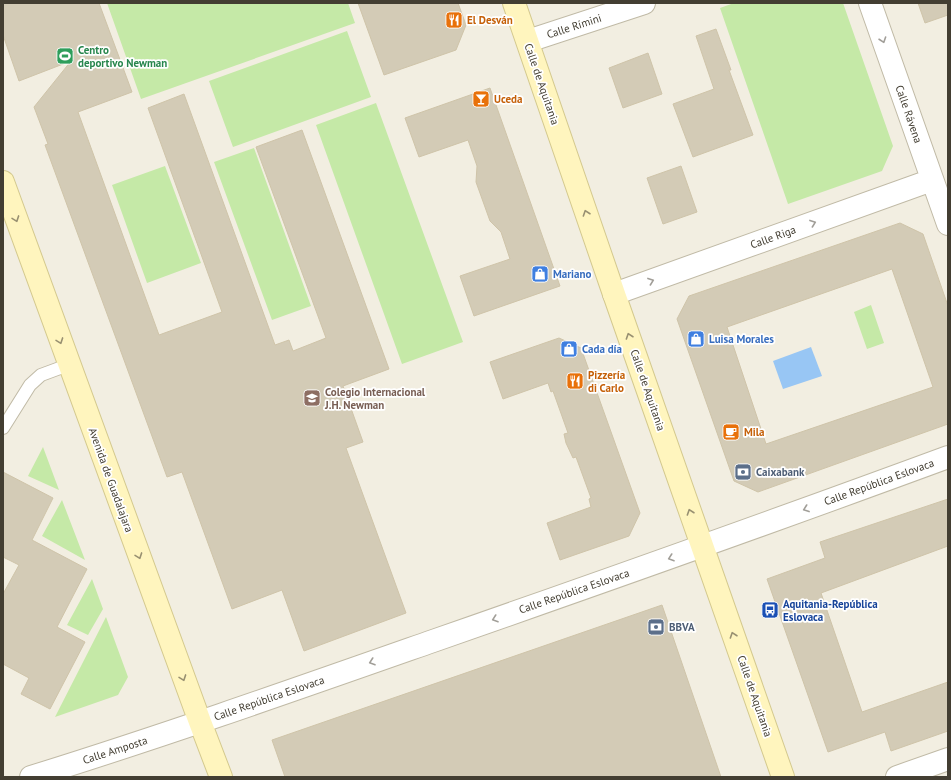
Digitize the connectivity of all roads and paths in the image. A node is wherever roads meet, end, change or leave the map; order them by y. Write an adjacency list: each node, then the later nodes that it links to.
1 (514, 3): 4 (street, Calle de Aquitania)
2 (644, 3): 4 (street, Calle Rímini)
3 (870, 3): 5 (street, Calle Rávena, one-way to 5)
4 (528, 41): 8 (street, Calle de Aquitania, one-way to 4)
5 (932, 180): 7 (street, Calle Rávena); 8 (street, Calle Riga, one-way to 5)
6 (3, 182): 9 (street, Avenida de Guadalajara, one-way to 9)
7 (948, 224)
8 (614, 294): 12 (street, Calle de Aquitania, one-way to 8)
9 (68, 364): 10 (lane); 13 (street, Avenida de Guadalajara, one-way to 13)
10 (3, 428)
11 (948, 457): 12 (street, Calle República Eslovaca, one-way to 12)
12 (702, 547): 13 (street, Calle República Eslovaca, one-way to 13); 17 (street, Calle de Aquitania, one-way to 12)
13 (200, 722): 15 (street, Calle Amposta); 16 (street, Avenida de Guadalajara)
14 (948, 759): 18 (street)
15 (31, 777)
16 (221, 777)
17 (783, 777)
18 (897, 777)

